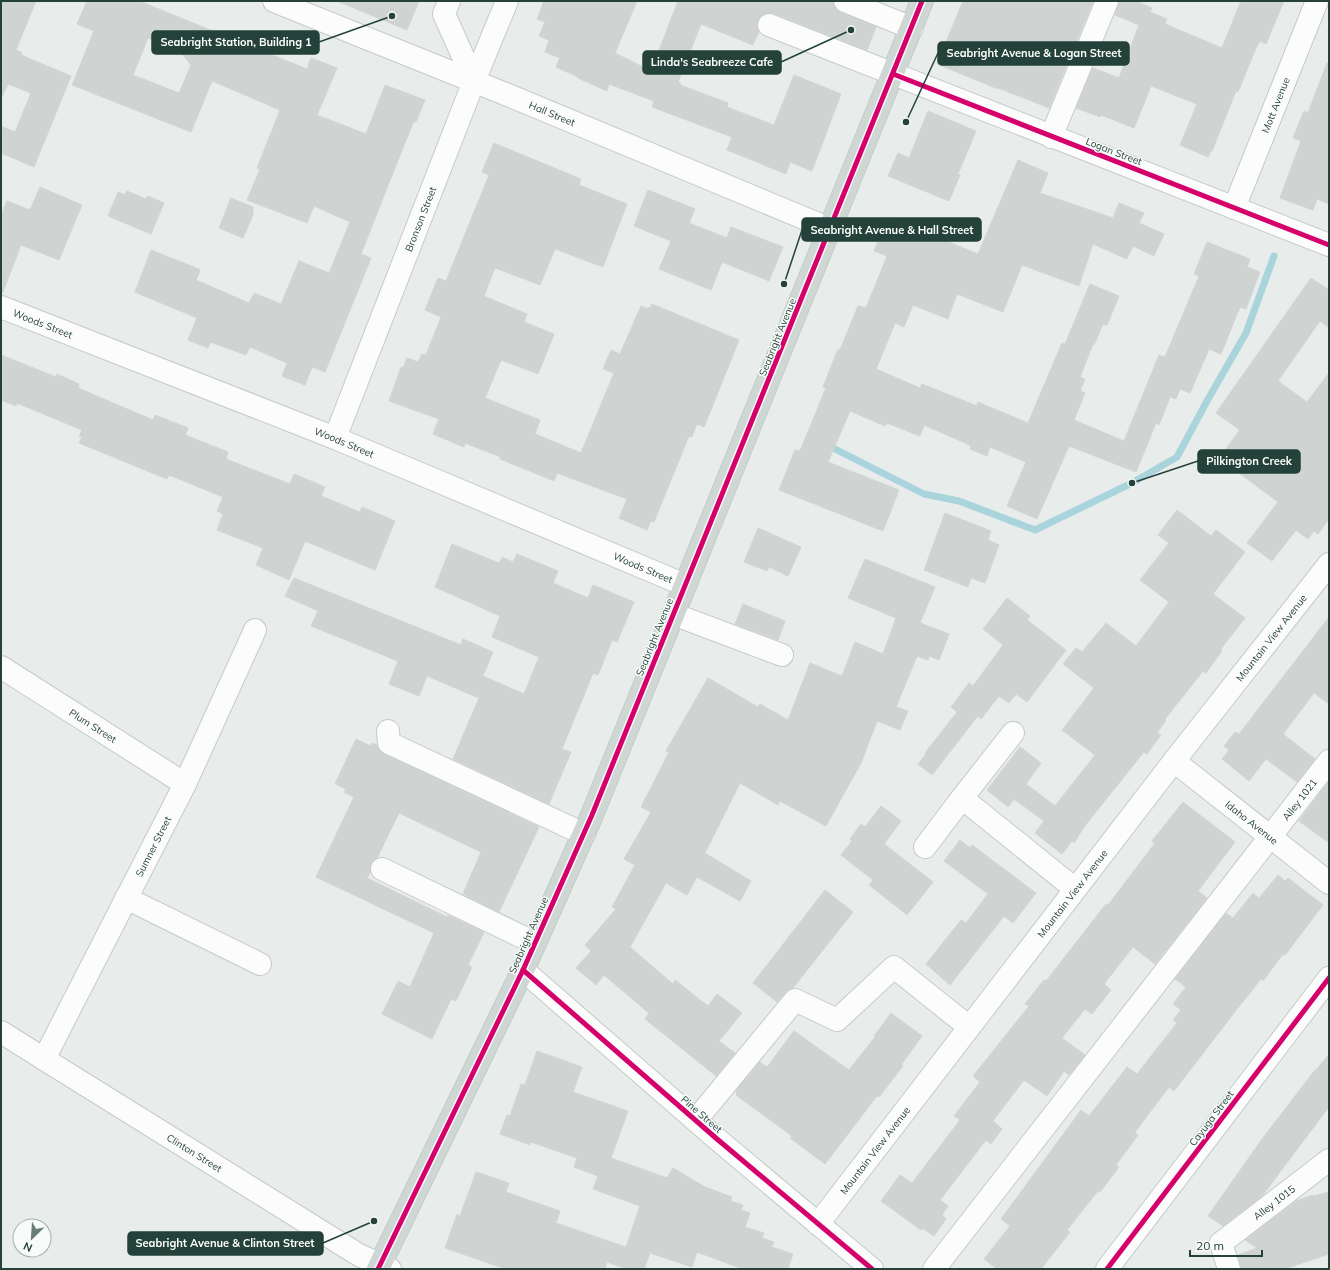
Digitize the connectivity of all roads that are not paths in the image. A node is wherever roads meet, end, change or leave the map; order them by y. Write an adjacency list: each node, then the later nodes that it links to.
1 (274, 1): 11 (street, Hall Street)
2 (449, 1): 11 (street)
3 (507, 1): 11 (street, Bronson Street)
4 (845, 1): 9 (street)
5 (922, 1): 9 (main road, Seabright Avenue)
6 (1107, 1): 12 (street)
7 (1317, 1): 13 (street, Mott Avenue)
8 (769, 25): 10 (street, Logan Street)
9 (912, 28): 10 (main road, Seabright Avenue)
10 (893, 74): 12 (street, Logan Street); 14 (main road, Seabright Avenue)
11 (474, 82): 14 (street, Hall Street); 17 (street, Bronson Street)
12 (1051, 137): 13 (street, Logan Street)
13 (1234, 208): 15 (street, Logan Street)
14 (830, 229): 19 (main road, Seabright Avenue)
15 (1329, 245)
16 (1, 307): 17 (street, Woods Street)
17 (335, 438): 19 (street, Woods Street)
18 (1329, 564): 26 (street, Mountain View Avenue)
19 (685, 585): 20 (main road, Seabright Avenue)
20 (673, 614): 22 (street); 30 (main road, Seabright Avenue)
21 (255, 630): 28 (street, Sumner Street)
22 (782, 655)
23 (1, 667): 28 (street, Plum Street)
24 (388, 731): 30 (street)
25 (1013, 733): 29 (street)
26 (1174, 761): 31 (street, Idaho Avenue); 35 (street, Mountain View Avenue)
27 (1329, 762): 31 (street, Alley 1021)
28 (185, 784): 36 (street, Sumner Street)
29 (962, 798): 32 (street); 35 (street)
30 (584, 834): 37 (main road, Seabright Avenue)
31 (1270, 838): 34 (street, Idaho Avenue); 49 (street, Alley 1021)
32 (925, 847)
33 (382, 869): 37 (street)
34 (1329, 883)
35 (1076, 889): 41 (street, Mountain View Avenue)
36 (126, 898): 38 (street); 43 (street, Sumner Street)
37 (535, 942): 39 (main road, Seabright Avenue)
38 (260, 964)
39 (523, 970): 44 (street, Pine Street); 47 (main road, Seabright Avenue)
40 (1329, 978): 50 (street, Cayuga Street)
41 (969, 1027): 44 (street); 46 (street, Mountain View Avenue)
42 (1, 1032): 43 (street, Clinton Street)
43 (44, 1060): 47 (street, Clinton Street)
44 (696, 1120): 46 (street, Pine Street)
45 (1329, 1160): 51 (street, Alley 1015)
46 (818, 1224): 48 (street, Pine Street)
47 (383, 1267)
48 (872, 1269)
49 (934, 1269)
50 (1107, 1269)
51 (1229, 1269)

